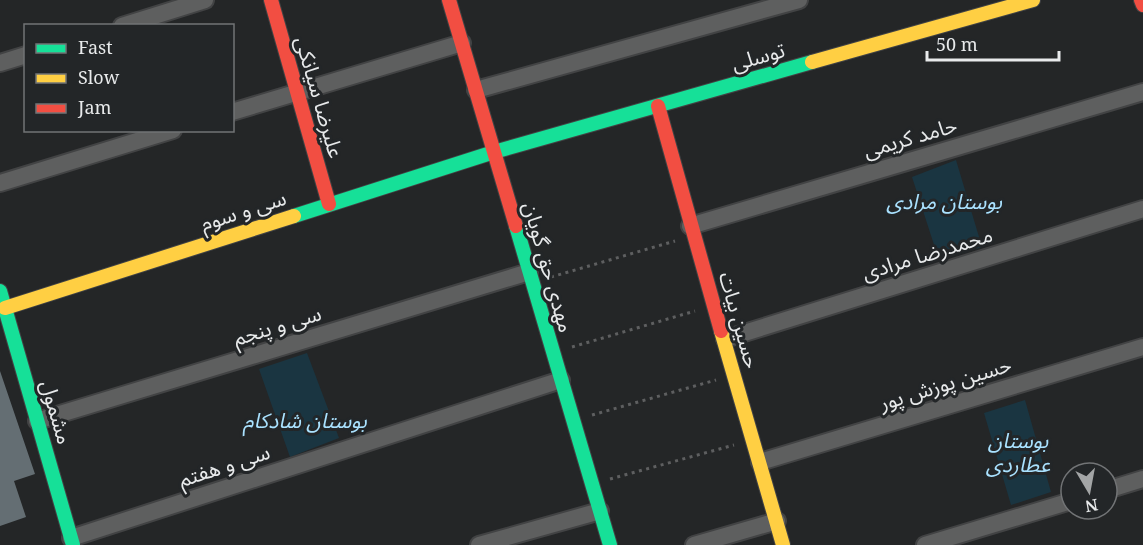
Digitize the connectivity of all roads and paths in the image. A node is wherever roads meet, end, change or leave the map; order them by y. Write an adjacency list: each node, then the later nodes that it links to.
1 (205, 0): 8 (street)
2 (271, 0): 13 (street, علیرضا سیانکی)
3 (449, 0): 9 (street, مهدی حق گویان)
4 (799, 0): 12 (street)
5 (1033, 0): 15 (street, توسلی)
6 (1142, 0): 7 (street)
7 (1143, 5)
8 (128, 24)
9 (462, 43): 12 (street, مهدی حق گویان); 13 (street)
10 (24, 56): 11 (street)
11 (0, 63)
12 (476, 90): 18 (street, مهدی حق گویان)
13 (296, 93): 16 (street); 20 (street, علیرضا سیانکی)
14 (1143, 93): 22 (street, حامد کریمی)
15 (658, 106): 18 (street, توسلی); 22 (street, حسین بیات)
16 (234, 111)
17 (166, 132): 19 (street)
18 (494, 152): 20 (street, سی و سوم); 23 (street, مهدی حق گویان)
19 (0, 183)
20 (329, 204): 26 (street, سی و سوم)
21 (1143, 209): 27 (street, محمدرضا مرادی)
22 (692, 231): 23 (path); 25 (street, حسین بیات)
23 (531, 277): 29 (street, مهدی حق گویان); 32 (street, سی و پنجم)
24 (0, 291): 26 (street, مشمول)
25 (714, 305): 27 (street, حسین بیات); 29 (path)
26 (5, 308): 32 (street, مشمول)
27 (725, 339): 30 (street, حسین بیات)
28 (1143, 346): 35 (street, حسین پوزش پور)
29 (553, 353): 31 (street, مهدی حق گویان)
30 (735, 374): 33 (path); 34 (street, حسین بیات)
31 (561, 380): 33 (street, مهدی حق گویان); 42 (street, سی و هفتم)
32 (37, 421): 42 (street, مشمول)
33 (573, 421): 37 (street, مهدی حق گویان)
34 (753, 439): 35 (street, حسین بیات); 37 (path)
35 (760, 462): 41 (street, حسین بیات)
36 (1143, 479): 38 (street)
37 (592, 484): 40 (street, مهدی حق گویان)
38 (1119, 486)
39 (1059, 505): 47 (street)
40 (600, 511): 43 (street); 44 (street, مهدی حق گویان)
41 (777, 522): 45 (street); 46 (street, حسین بیات)
42 (72, 541)
43 (479, 545)
44 (610, 545)
45 (694, 545)
46 (783, 545)
47 (925, 545)

